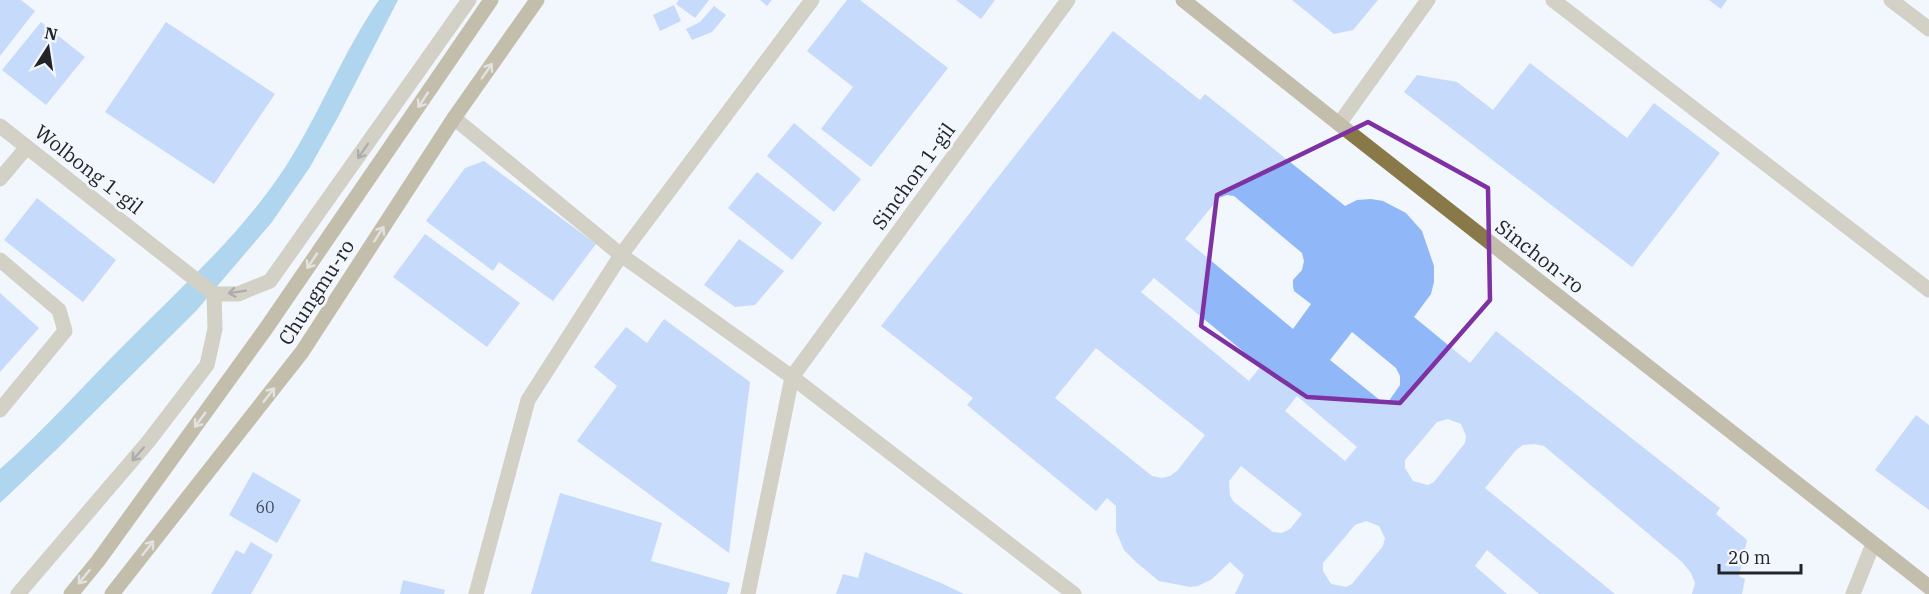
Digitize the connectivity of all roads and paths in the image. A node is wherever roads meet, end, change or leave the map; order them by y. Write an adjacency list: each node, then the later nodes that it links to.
1 (469, 0): 19 (street, one-way to 19)
2 (491, 0): 25 (main road, Chungmu-ro, one-way to 25)
3 (537, 0): 11 (main road, Chungmu-ro, one-way to 3)
4 (812, 0): 16 (street)
5 (1068, 0): 20 (street, Sinchon 1-gil)
6 (1183, 0): 12 (main road, Sinchon-ro)
7 (1428, 0): 12 (street)
8 (1553, 0): 18 (street)
9 (1891, 0): 10 (street)
10 (1929, 28)
11 (454, 118): 16 (street); 26 (main road, Chungmu-ro, one-way to 11)
12 (1339, 124): 22 (main road, Sinchon-ro)
13 (0, 126): 14 (street, Wolbong 1-gil)
14 (27, 147): 15 (street); 19 (street, Wolbong 1-gil)
15 (0, 179)
16 (621, 255): 20 (street); 27 (street)
17 (0, 260): 21 (street)
18 (1929, 290)
19 (214, 294): 24 (street, one-way to 24)
20 (792, 377): 28 (street, Sinchon 1-gil); 29 (street)
21 (0, 410)
22 (1873, 544): 23 (main road, Sinchon-ro); 30 (street)
23 (1929, 587)
24 (18, 594)
25 (71, 594)
26 (112, 594)
27 (476, 594)
28 (748, 594)
29 (1074, 594)
30 (1853, 594)

